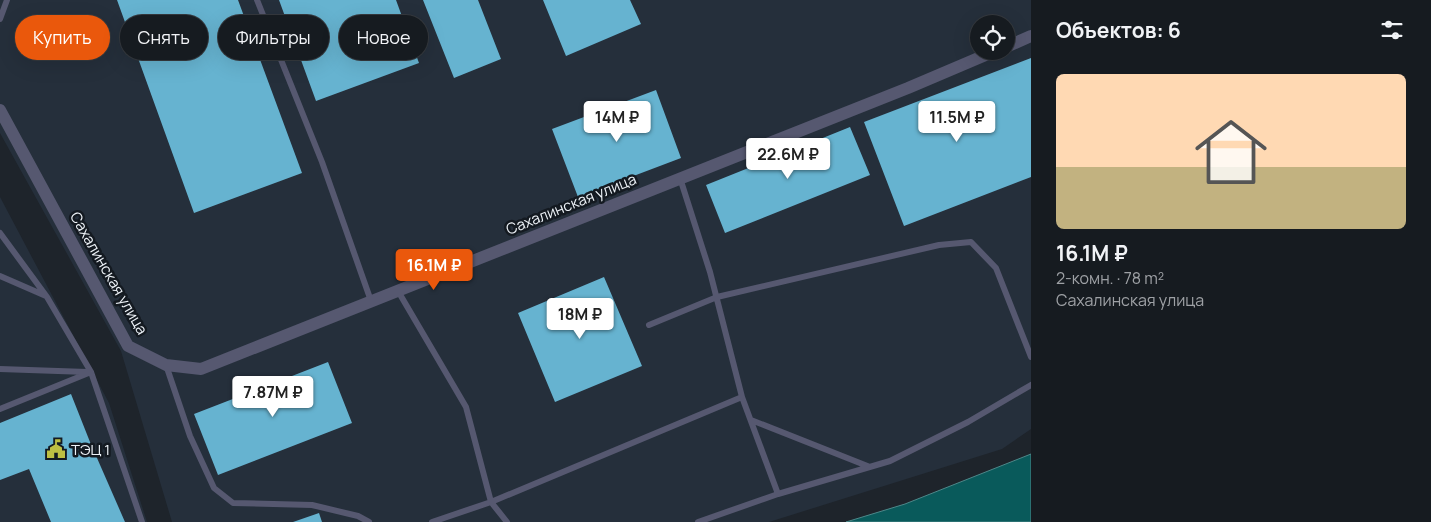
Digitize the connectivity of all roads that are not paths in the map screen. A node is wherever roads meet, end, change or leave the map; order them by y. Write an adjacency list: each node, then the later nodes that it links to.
1 (7, 0): 3 (lane)
2 (257, 0): 14 (lane)
3 (0, 19)
4 (1031, 36): 5 (street)
5 (1015, 43)
6 (973, 60): 8 (street, Сахалинская улица)
7 (0, 110): 17 (street, Сахалинская улица)
8 (680, 178): 11 (street, Сахалинская улица); 13 (lane)
9 (0, 233): 12 (lane)
10 (0, 276): 12 (lane)
11 (398, 290): 14 (street, Сахалинская улица); 26 (lane)
12 (47, 297): 19 (lane)
13 (717, 297): 15 (lane); 16 (lane); 21 (lane)
14 (371, 301): 17 (street, Сахалинская улица)
15 (649, 325)
16 (1031, 357)
17 (166, 365): 28 (lane)
18 (0, 369): 19 (lane)
19 (91, 372): 22 (lane); 27 (lane)
20 (1031, 385): 24 (lane)
21 (742, 397): 23 (lane); 26 (lane)
22 (0, 409)
23 (751, 420): 24 (lane); 25 (lane)
24 (871, 467): 25 (lane)
25 (778, 494): 31 (lane)
26 (491, 502): 29 (lane); 30 (lane)
27 (142, 522)
28 (369, 522)
29 (432, 522)
30 (507, 522)
31 (698, 522)

